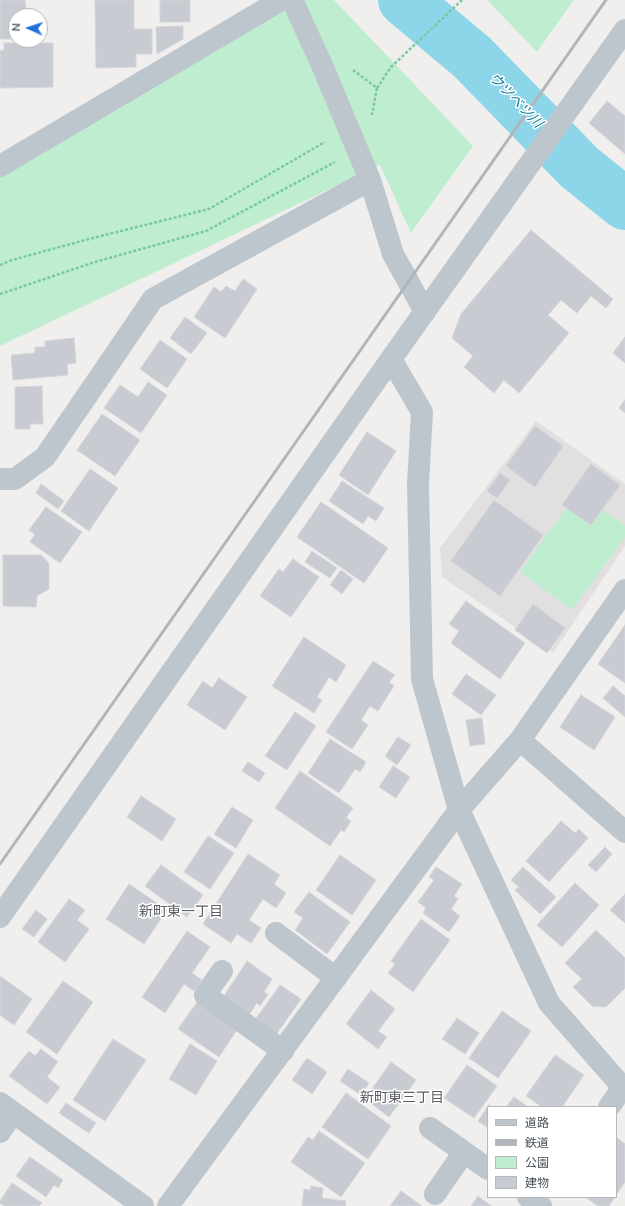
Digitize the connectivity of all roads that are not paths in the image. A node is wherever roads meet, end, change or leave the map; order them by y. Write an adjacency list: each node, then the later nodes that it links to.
1 (281, 0): 4 (street)
2 (292, 0): 5 (street)
3 (625, 30): 6 (street)
4 (0, 166)
5 (370, 180): 6 (street); 8 (street)
6 (425, 312): 7 (street)
7 (391, 359): 11 (street); 13 (street)
8 (0, 479)
9 (625, 590): 10 (street)
10 (520, 740): 11 (street); 12 (street)
11 (459, 810): 16 (street); 18 (street)
12 (625, 832)
13 (0, 917)
14 (276, 933): 16 (street)
15 (222, 971): 17 (street)
16 (336, 978): 17 (street)
17 (282, 1051): 29 (street)
18 (624, 1088): 19 (street)
19 (610, 1106)
20 (7, 1108): 22 (street); 28 (street)
21 (430, 1128): 23 (street)
22 (0, 1132)
23 (464, 1152): 24 (street); 25 (street)
24 (487, 1168)
25 (435, 1194)
26 (530, 1198): 30 (street)
27 (548, 1198): 30 (street)
28 (143, 1206)
29 (168, 1206)
30 (542, 1206)

